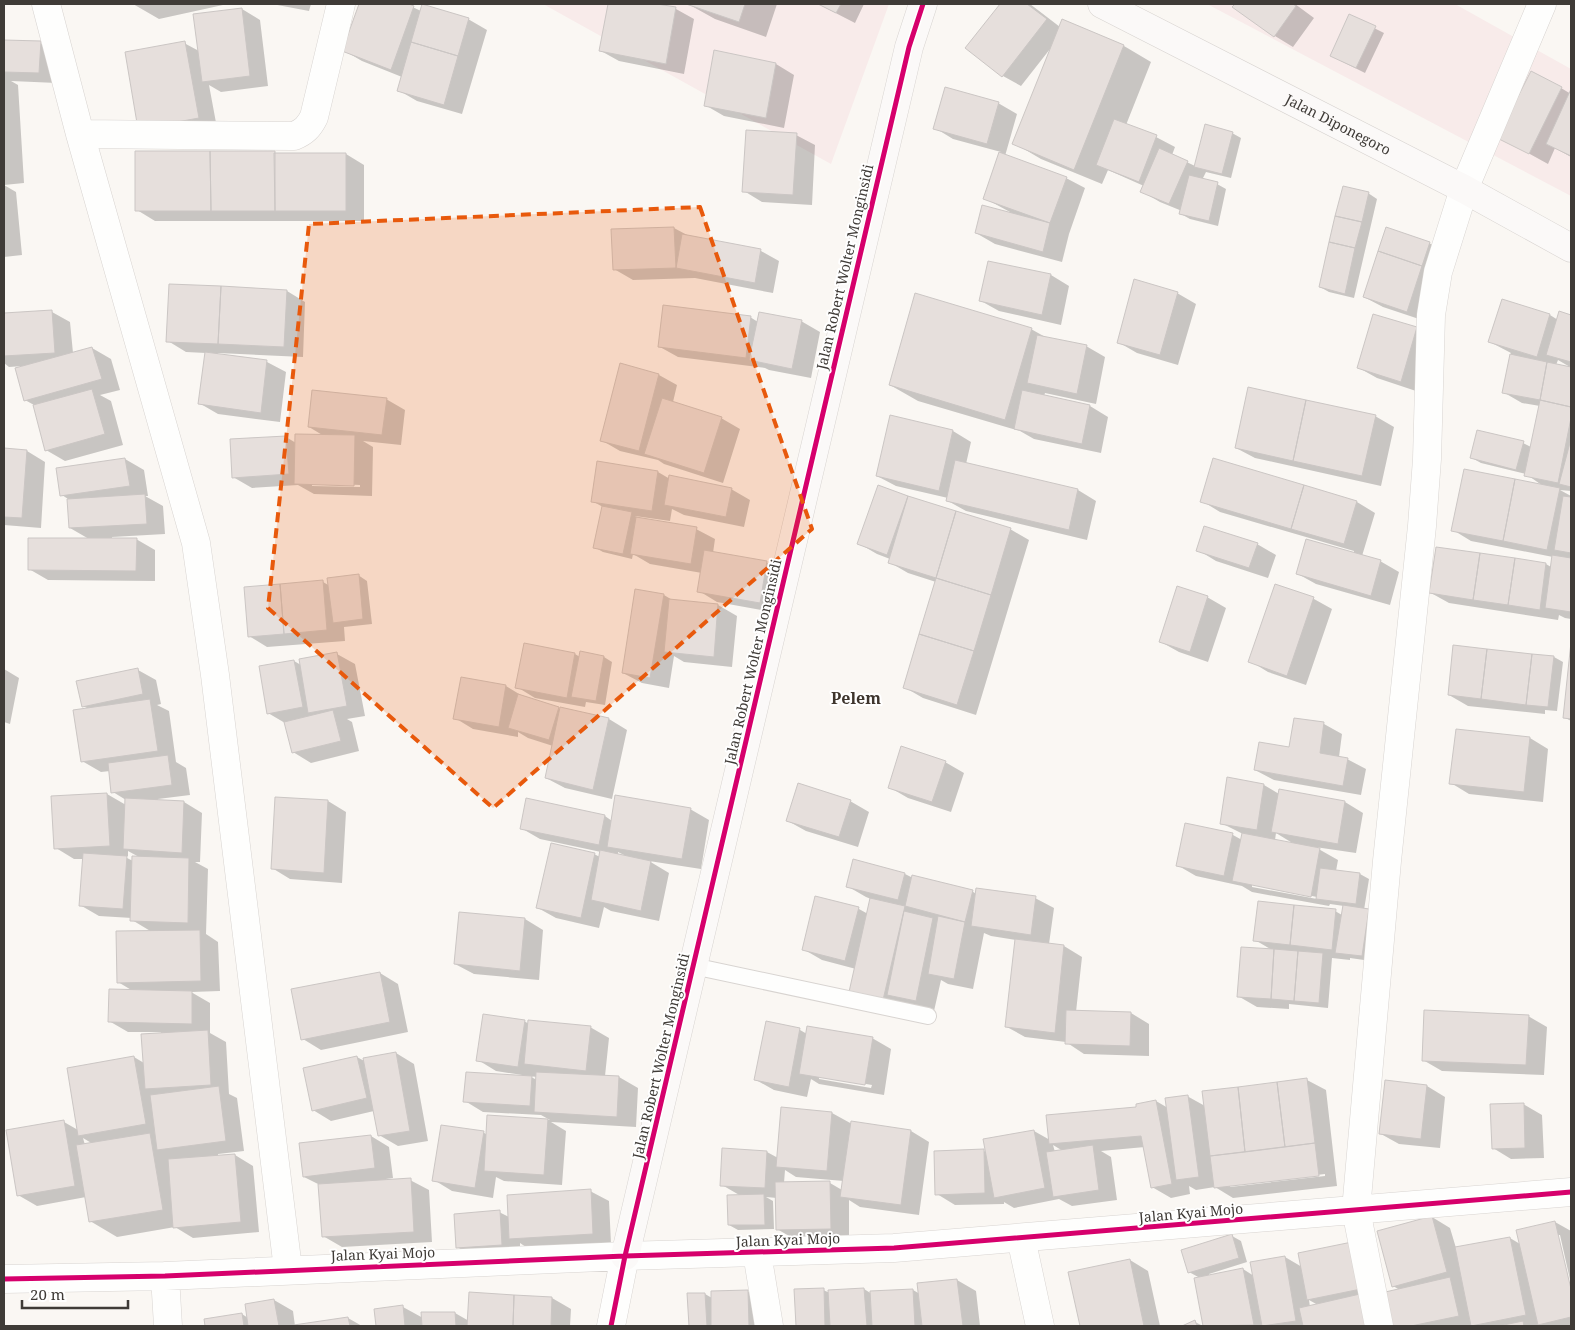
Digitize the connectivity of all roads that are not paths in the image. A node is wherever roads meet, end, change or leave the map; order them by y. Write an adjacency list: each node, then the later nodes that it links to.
1 (46, 4): 6 (street)
2 (342, 4): 6 (street)
3 (923, 4): 9 (street, Jalan Robert Wolter Monginsidi)
4 (1102, 4): 7 (street, Jalan Diponegoro)
5 (1542, 4): 7 (street)
6 (80, 134): 16 (street)
7 (1464, 189): 8 (street, Jalan Diponegoro); 12 (street)
8 (1571, 248)
9 (693, 966): 10 (lane); 15 (street, Jalan Robert Wolter Monginsidi)
10 (928, 1016)
11 (1571, 1192): 12 (street, Jalan Kyai Mojo)
12 (1356, 1210): 13 (street, Jalan Kyai Mojo); 23 (street)
13 (1021, 1238): 14 (street, Jalan Kyai Mojo); 22 (street)
14 (757, 1253): 15 (street, Jalan Kyai Mojo); 21 (street)
15 (625, 1256): 16 (street, Jalan Kyai Mojo); 20 (street, Jalan Robert Wolter Monginsidi)
16 (288, 1269): 17 (street, Jalan Kyai Mojo)
17 (165, 1276): 18 (street, Jalan Kyai Mojo); 19 (street)
18 (4, 1279)
19 (168, 1326)
20 (611, 1326)
21 (769, 1326)
22 (1040, 1326)
23 (1379, 1326)

